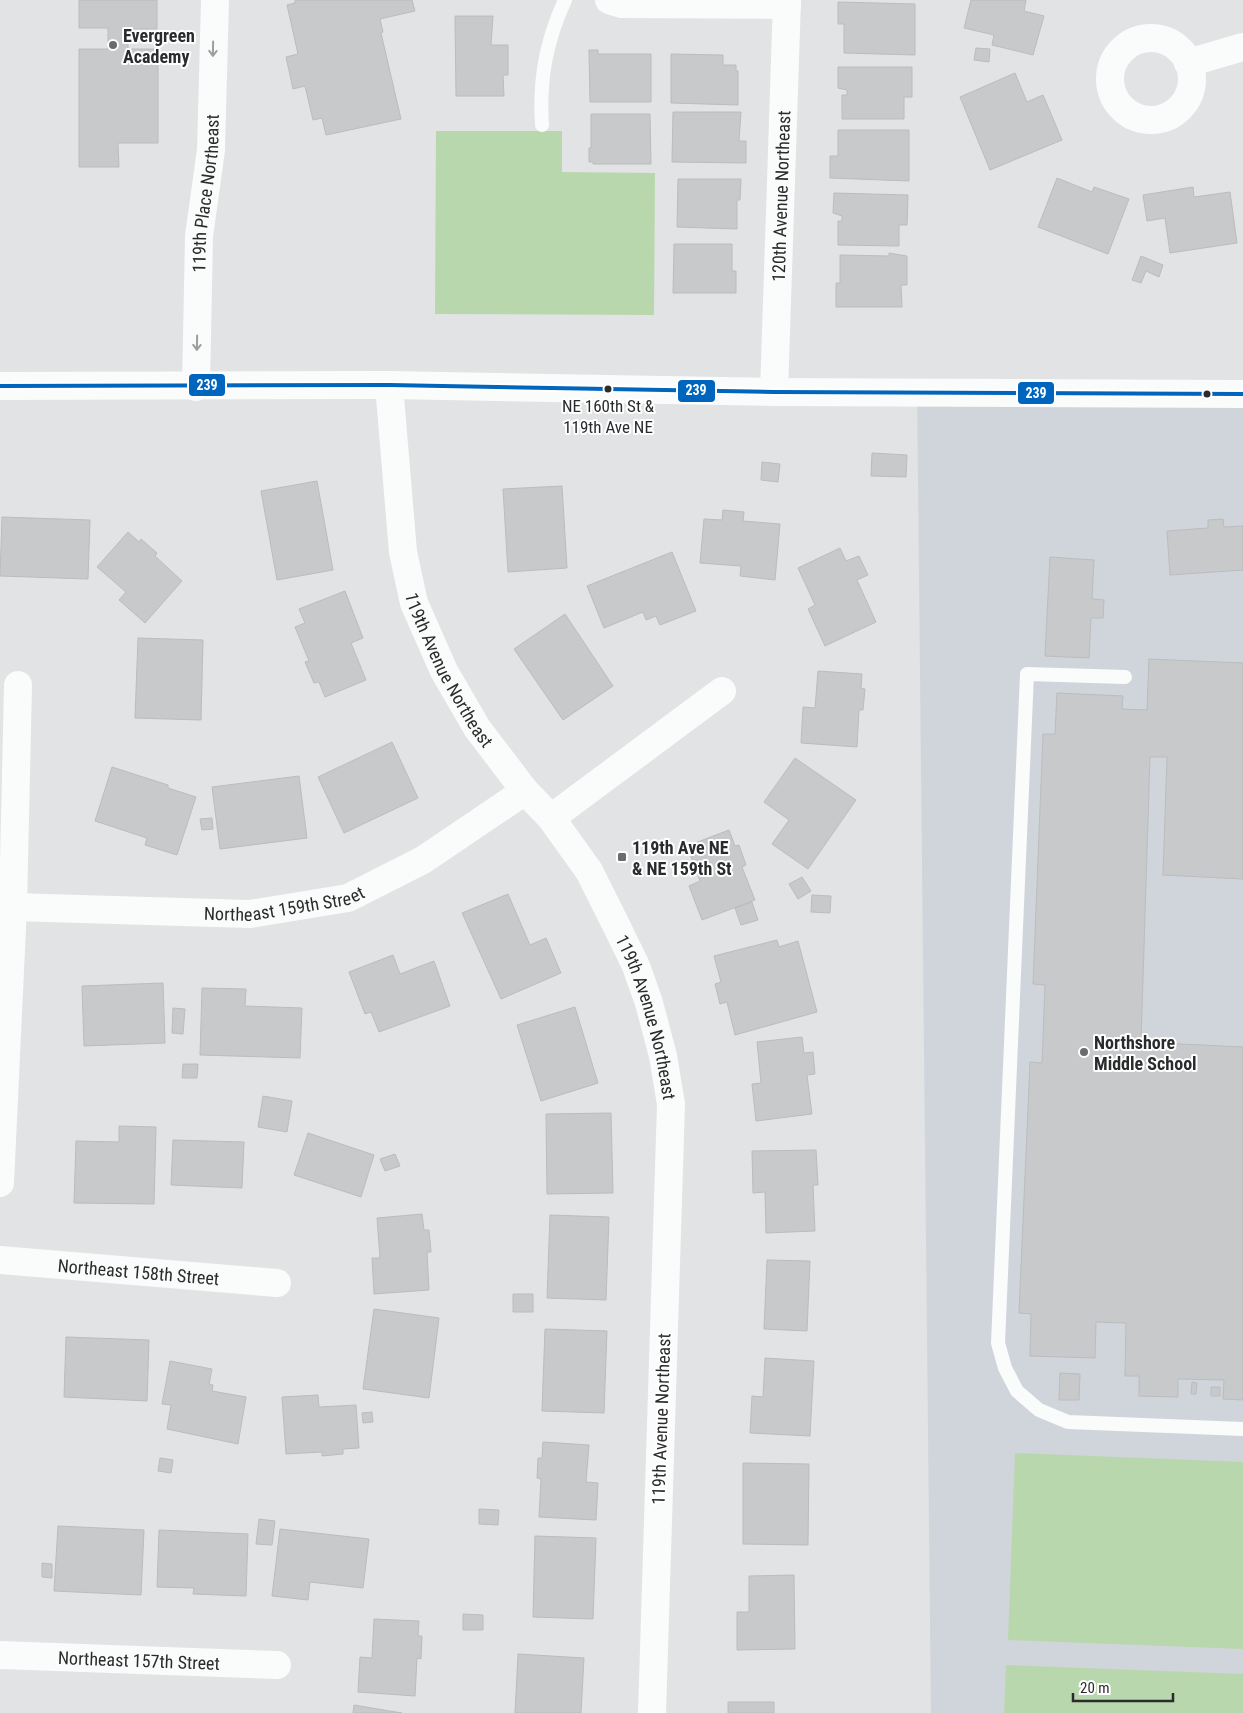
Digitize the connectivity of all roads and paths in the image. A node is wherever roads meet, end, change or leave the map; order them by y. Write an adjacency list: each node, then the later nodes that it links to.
1 (215, 0): 10 (street, 119th Place Northeast, one-way to 10)
2 (565, 0): 7 (lane)
3 (609, 0): 4 (street)
4 (787, 3): 11 (street, 120th Avenue Northeast)
5 (1243, 47): 6 (street)
6 (1188, 63)
7 (542, 125)
8 (390, 385): 10 (street); 11 (street); 16 (street, 119th Avenue Northeast)
9 (0, 386): 10 (street)
10 (196, 387)
11 (774, 392): 12 (street)
12 (1243, 394)
13 (1125, 677): 22 (lane)
14 (18, 685): 18 (street)
15 (722, 691): 17 (street)
16 (525, 791): 17 (street, 119th Avenue Northeast); 18 (street, Northeast 159th Street)
17 (551, 818): 25 (street, 119th Avenue Northeast)
18 (13, 907): 19 (street)
19 (0, 1183)
20 (0, 1260): 21 (street, Northeast 158th Street)
21 (277, 1283)
22 (1243, 1429)
23 (0, 1654): 24 (street, Northeast 157th Street)
24 (277, 1666)
25 (652, 1713)

